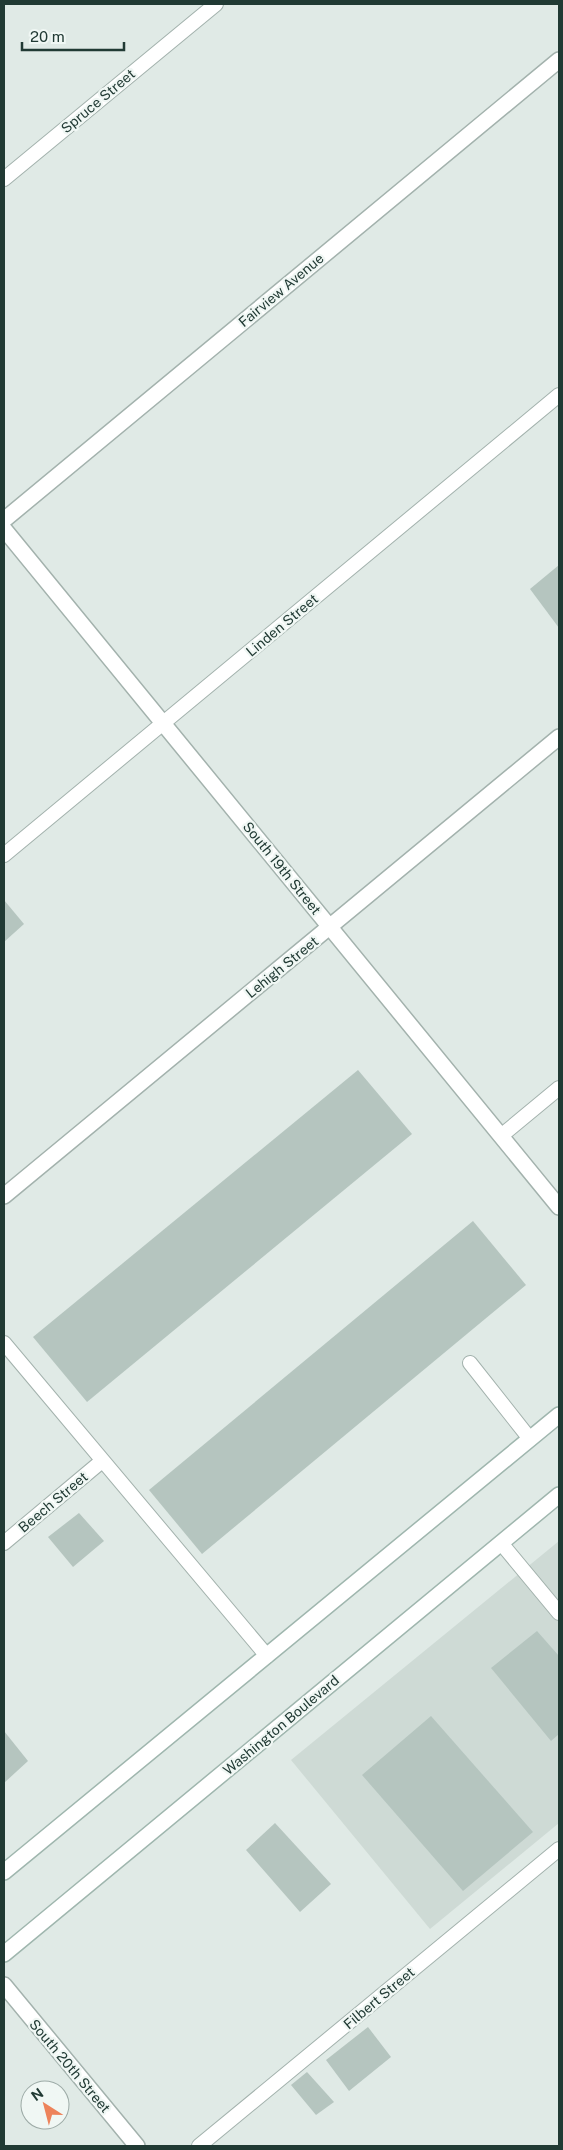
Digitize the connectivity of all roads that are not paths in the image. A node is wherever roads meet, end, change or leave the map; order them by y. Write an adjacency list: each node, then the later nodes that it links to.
1 (216, 4): 3 (lane, Spruce Street)
2 (559, 60): 5 (street, Fairview Avenue)
3 (4, 179)
4 (559, 395): 7 (lane, Linden Street)
5 (4, 520)
6 (4, 529): 7 (street, South 19th Street)
7 (162, 723): 9 (lane, Linden Street); 10 (street, South 19th Street)
8 (559, 737): 10 (street, Lehigh Street)
9 (4, 855)
10 (330, 927): 12 (street, South 19th Street); 13 (street, Lehigh Street)
11 (559, 1088): 12 (lane)
12 (501, 1136): 14 (street, South 19th Street)
13 (4, 1196)
14 (559, 1207)
15 (4, 1343): 19 (lane)
16 (470, 1363): 18 (lane)
17 (559, 1415): 18 (street)
18 (530, 1440): 24 (street)
19 (102, 1461): 21 (lane, Beech Street); 24 (lane)
20 (559, 1495): 22 (street, Washington Boulevard)
21 (4, 1543)
22 (501, 1543): 23 (lane); 27 (street, Washington Boulevard)
23 (559, 1612)
24 (267, 1656): 26 (street)
25 (559, 1849): 30 (lane, Filbert Street)
26 (4, 1872)
27 (4, 1954)
28 (4, 1985): 29 (street, South 20th Street)
29 (137, 2146)
30 (200, 2146)

